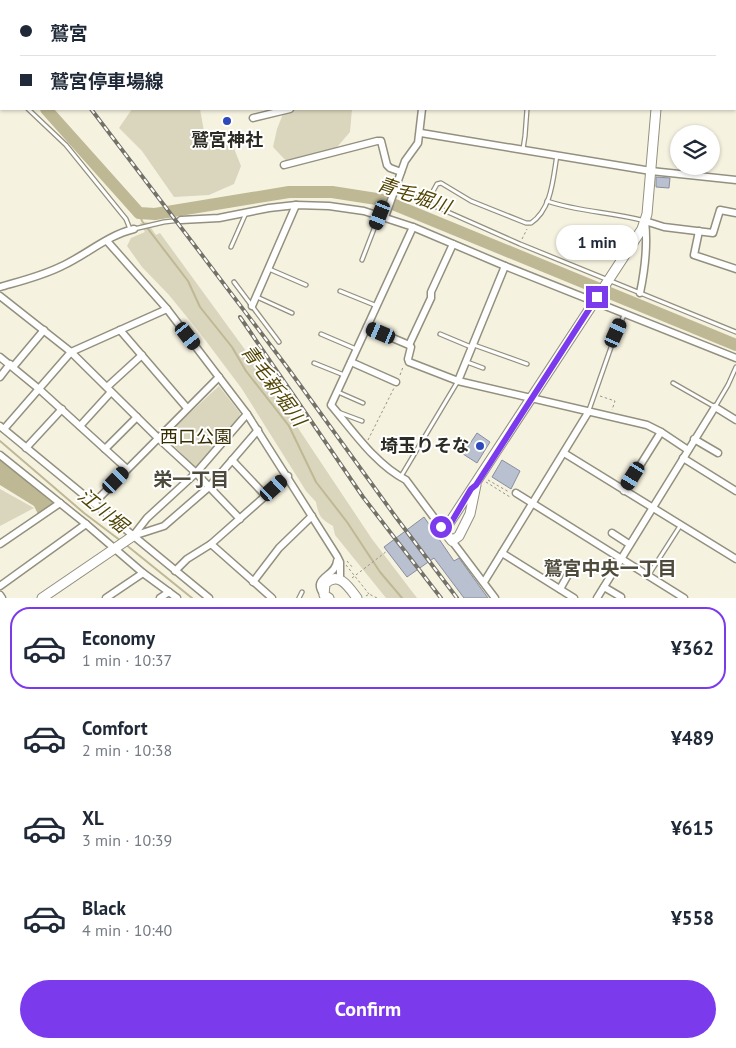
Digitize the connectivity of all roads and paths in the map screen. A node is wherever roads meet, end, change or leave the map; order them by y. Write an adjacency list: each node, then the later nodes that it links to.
1 (29, 110): 25 (lane)
2 (286, 110): 6 (street)
3 (422, 110): 7 (street)
4 (527, 110): 8 (lane)
5 (656, 110): 11 (main road)
6 (253, 118)
7 (420, 133): 8 (street); 12 (street)
8 (523, 149): 9 (street)
9 (557, 155): 11 (street); 15 (lane)
10 (284, 165): 12 (street)
11 (651, 171): 13 (street); 22 (main road)
12 (401, 172): 14 (street)
13 (736, 180)
14 (395, 191): 16 (lane); 20 (street)
15 (547, 201): 22 (lane); 23 (lane)
16 (426, 204): 23 (lane); 29 (lane)
17 (296, 205): 18 (street); 20 (street); 33 (street)
18 (246, 213): 21 (street); 30 (lane)
19 (736, 213): 26 (street)
20 (384, 215): 24 (street); 31 (lane)
21 (181, 220): 25 (lane)
22 (645, 221): 26 (street); 35 (main road); 40 (street)
23 (529, 224): 29 (path)
24 (414, 227): 28 (street); 45 (street)
25 (134, 229): 27 (street)
26 (698, 231): 34 (street)
27 (107, 241): 38 (street); 46 (street)
28 (453, 244): 32 (street); 56 (street)
29 (520, 244): 35 (lane)
30 (231, 247)
31 (362, 260)
32 (505, 266): 43 (street); 57 (street)
33 (269, 269): 37 (lane); 42 (street)
34 (736, 269)
35 (607, 281): 40 (lane); 43 (main road)
36 (234, 282): 44 (lane)
37 (306, 285)
38 (0, 287)
39 (340, 291): 45 (lane)
40 (640, 293): 52 (lane)
41 (0, 296): 50 (street)
42 (257, 297): 44 (street); 47 (lane)
43 (596, 299): 48 (street); 81 (main road)
44 (252, 306): 55 (lane)
45 (377, 306): 49 (street)
46 (166, 309): 51 (street); 73 (street)
47 (292, 313)
48 (625, 313): 62 (street); 80 (lane)
49 (367, 327): 56 (street); 58 (street)
50 (44, 330): 59 (street); 68 (street)
51 (120, 330): 59 (street); 60 (street)
52 (736, 332)
53 (321, 334): 58 (lane)
54 (440, 334): 57 (lane)
55 (279, 342)
56 (409, 345): 63 (street)
57 (472, 346): 64 (street); 67 (lane)
58 (357, 350): 65 (street)
59 (71, 352): 77 (street); 78 (street)
60 (142, 355): 78 (street); 84 (street)
61 (0, 357): 68 (street)
62 (736, 358)
63 (408, 360): 74 (street); 75 (path)
64 (466, 361): 70 (lane); 74 (street)
65 (351, 362): 71 (street); 75 (street)
66 (314, 364): 71 (lane)
67 (527, 364)
68 (12, 365): 72 (street); 77 (street)
69 (736, 367): 83 (lane)
70 (483, 368)
71 (345, 376): 79 (street)
72 (0, 377)
73 (219, 377): 84 (street); 88 (street)
74 (458, 381): 81 (street); 111 (lane)
75 (396, 382): 99 (path)
76 (673, 383): 83 (lane)
77 (39, 388): 85 (street); 94 (street)
78 (109, 389): 90 (street); 93 (street)
79 (337, 392): 82 (lane); 86 (street)
80 (594, 394): 87 (lane); 89 (path)
81 (532, 397): 87 (street); 114 (main road)
82 (363, 403)
83 (715, 407): 91 (street); 98 (street)
84 (187, 408): 97 (street)
85 (62, 409): 93 (street); 100 (street)
86 (335, 410): 92 (lane); 99 (street)
87 (589, 411): 89 (street); 104 (street)
88 (247, 414): 95 (street); 109 (street)
89 (610, 416): 96 (street)
90 (137, 417): 97 (street); 101 (street)
91 (736, 420)
92 (362, 421)
93 (80, 426): 101 (street)
94 (2, 428): 100 (street)
95 (258, 430): 107 (street); 110 (street)
96 (661, 432): 102 (street); 116 (street)
97 (158, 438): 108 (street); 109 (street)
98 (694, 439): 102 (street); 103 (street)
99 (366, 446): 111 (street)
100 (26, 448): 121 (street)
101 (105, 449): 108 (street)
102 (688, 450): 106 (street)
103 (718, 453)
104 (564, 454): 116 (street); 122 (street)
105 (0, 455): 120 (street)
106 (683, 458): 117 (street); 123 (street)
107 (232, 460): 115 (street); 118 (street)
108 (127, 469): 121 (street)
109 (196, 473): 115 (street); 132 (street)
110 (288, 476): 118 (street); 124 (street)
111 (400, 478): 130 (street)
112 (487, 480): 119 (path)
113 (486, 482): 119 (path)
114 (476, 485): 126 (main road); 128 (main road)
115 (209, 487): 125 (street); 132 (street)
116 (624, 491): 123 (street)
117 (736, 491)
118 (265, 495): 125 (street)
119 (514, 495): 122 (street)
120 (60, 503): 127 (street); 134 (street)
121 (94, 503): 132 (street)
122 (533, 504): 139 (street); 141 (street)
123 (652, 508): 129 (street); 136 (street)
124 (312, 516): 140 (street); 151 (street)
125 (240, 519): 135 (street)
126 (452, 520): 128 (main road); 130 (main road)
127 (86, 524): 137 (street); 153 (street)
128 (464, 526): 133 (main road)
129 (680, 526): 142 (street); 148 (lane)
130 (444, 531): 133 (main road)
131 (612, 533): 136 (street)
132 (133, 536): 137 (main road); 144 (street)
133 (452, 542): 152 (street)
134 (0, 544)
135 (210, 544): 144 (street); 151 (street)
136 (629, 544): 141 (street)
137 (115, 548): 145 (street); 162 (main road)
138 (387, 550): 147 (path)
139 (502, 553): 152 (street); 155 (street)
140 (338, 558): 149 (street); 159 (street)
141 (621, 559): 148 (street); 154 (street)
142 (736, 559)
143 (344, 562): 147 (path)
144 (175, 571): 166 (street)
145 (143, 573): 156 (street); 163 (street)
146 (569, 573): 155 (street)
147 (355, 576): 150 (path); 158 (path)
148 (648, 576): 173 (street)
149 (340, 579): 159 (main road); 160 (main road)
150 (351, 579)
151 (253, 582): 167 (street)
152 (484, 582): 170 (street)
153 (0, 586)
154 (604, 587): 161 (street); 172 (street)
155 (560, 589): 171 (street)
156 (169, 592): 164 (street); 165 (street)
157 (302, 592): 168 (lane)
158 (369, 594): 160 (path); 169 (path)
159 (326, 597)
160 (358, 597)
161 (621, 597)
162 (42, 598)
163 (106, 598)
164 (160, 598)
165 (177, 598)
166 (209, 598)
167 (272, 598)
168 (299, 598)
169 (377, 598)
170 (495, 598)
171 (574, 598)
172 (597, 598)
173 (684, 598)

